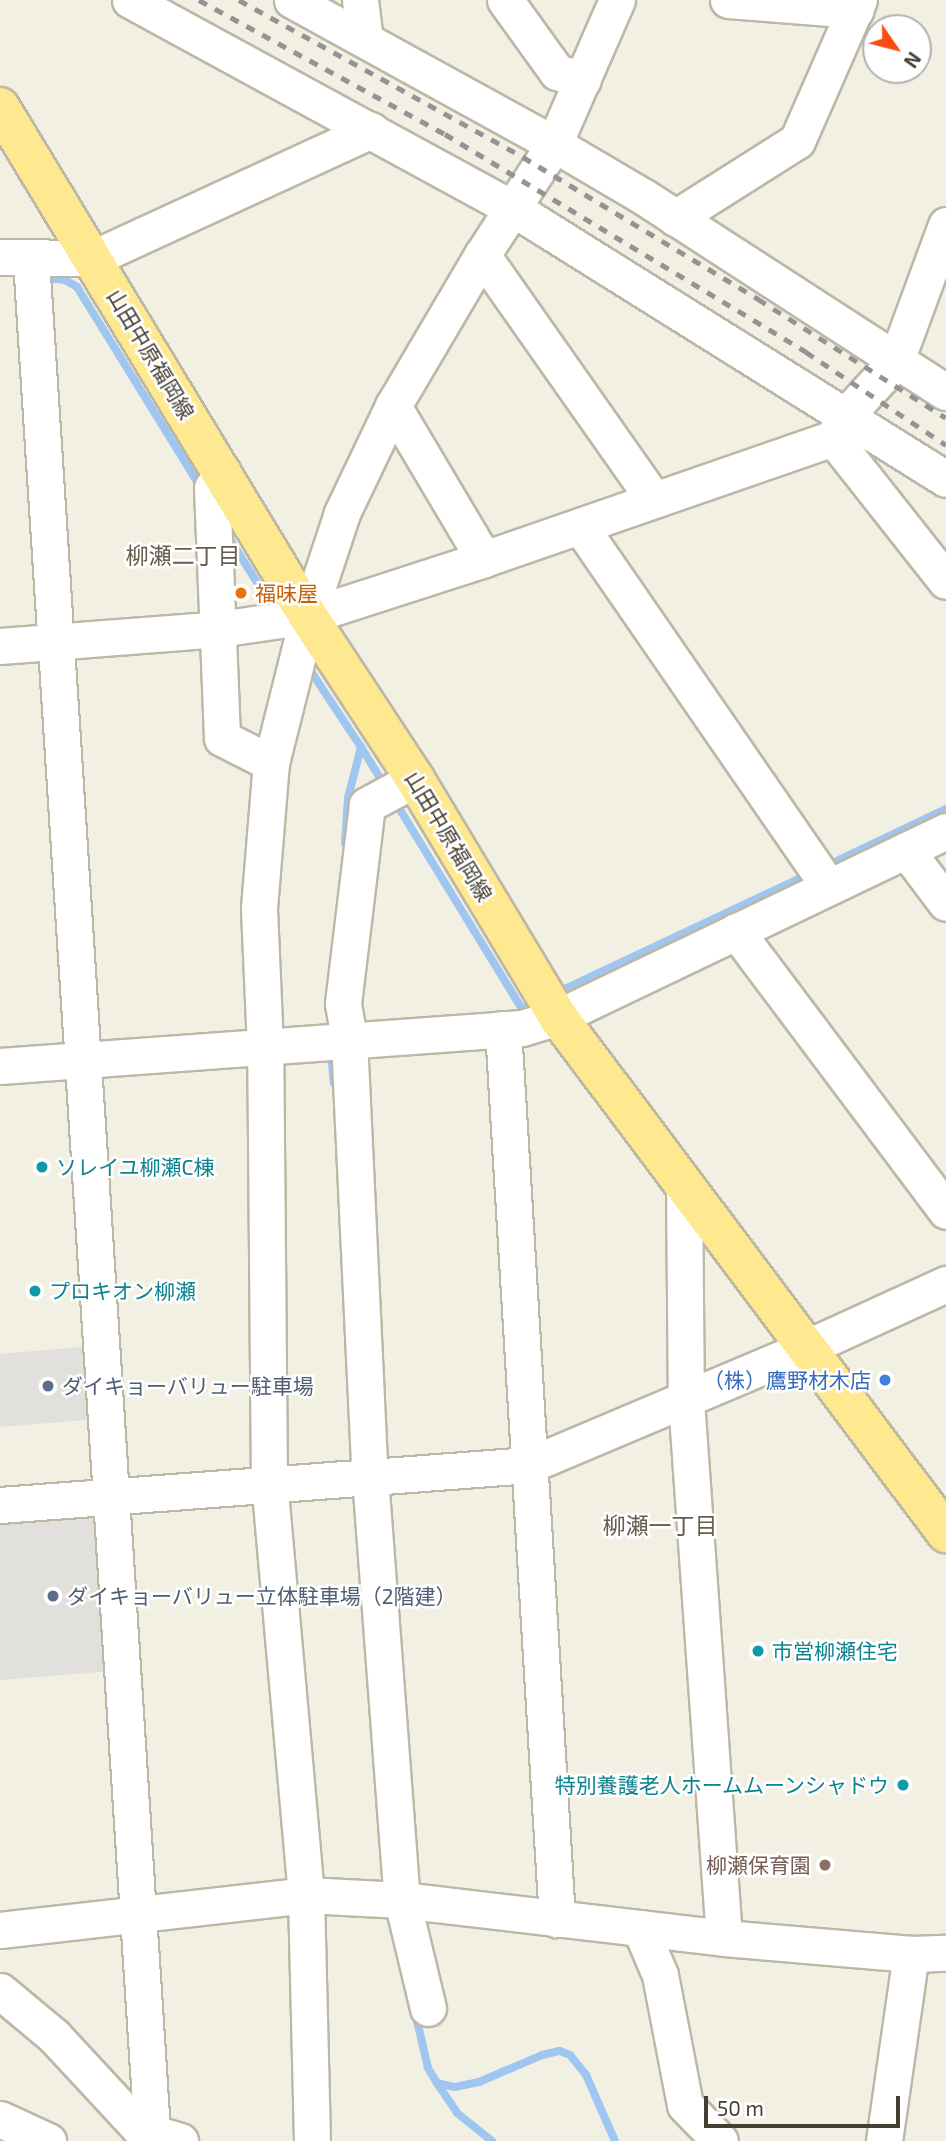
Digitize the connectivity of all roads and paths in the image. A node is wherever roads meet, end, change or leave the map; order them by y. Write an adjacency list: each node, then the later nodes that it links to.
1 (130, 0): 11 (street)
2 (292, 0): 8 (street)
3 (360, 0): 8 (street)
4 (505, 0): 9 (street)
5 (617, 0): 9 (street)
6 (728, 0): 7 (street)
7 (858, 5): 14 (street)
8 (365, 39): 12 (street)
9 (583, 80): 12 (street)
10 (7, 127): 17 (main road, 山田中原福岡線)
11 (371, 130): 13 (street); 17 (street)
12 (554, 144): 13 (street); 14 (street)
13 (513, 209): 16 (street); 22 (street)
14 (675, 218): 19 (street)
15 (946, 225): 19 (street)
16 (482, 255): 21 (street); 25 (street)
17 (93, 258): 18 (street); 24 (main road, 山田中原福岡線)
18 (21, 269): 31 (street)
19 (896, 361): 20 (street); 22 (street)
20 (946, 392)
21 (393, 406): 27 (street); 30 (street)
22 (839, 426): 23 (street); 25 (street); 28 (street)
23 (946, 479)
24 (217, 480): 29 (street); 30 (main road, 山田中原福岡線)
25 (654, 500): 26 (street)
26 (580, 526): 27 (street); 37 (street)
27 (484, 559): 30 (street)
28 (946, 580)
29 (219, 629): 30 (street); 31 (street); 33 (street)
30 (293, 631): 33 (street); 34 (main road, 山田中原福岡線)
31 (56, 641): 32 (street); 44 (street)
32 (0, 646)
33 (271, 763): 43 (street)
34 (399, 788): 40 (main road, 山田中原福岡線); 42 (street)
35 (946, 831): 36 (street)
36 (906, 850): 37 (street); 38 (street)
37 (819, 872): 39 (street)
38 (946, 903)
39 (736, 931): 40 (street); 47 (street)
40 (550, 1004): 41 (street); 46 (main road, 山田中原福岡線)
41 (503, 1029): 42 (street); 51 (street)
42 (349, 1039): 43 (street); 52 (street)
43 (265, 1047): 44 (street); 53 (street)
44 (83, 1060): 45 (street); 54 (street)
45 (0, 1066)
46 (684, 1183): 49 (main road, 山田中原福岡線); 50 (street)
47 (946, 1211)
48 (946, 1284): 49 (street)
49 (806, 1348): 50 (street); 56 (main road, 山田中原福岡線)
50 (686, 1400): 51 (street); 63 (street)
51 (529, 1465): 52 (street); 60 (street)
52 (370, 1477): 53 (street); 58 (street)
53 (269, 1484): 54 (street); 57 (street)
54 (111, 1497): 55 (street); 59 (street)
55 (0, 1505)
56 (946, 1533)
57 (306, 1895): 58 (street); 59 (street); 71 (street)
58 (392, 1900): 60 (street); 67 (street)
59 (137, 1913): 62 (street); 69 (street)
60 (556, 1919): 61 (street)
61 (640, 1928): 63 (street); 72 (street)
62 (0, 1930)
63 (724, 1938): 65 (street)
64 (946, 1953): 65 (street)
65 (911, 1954): 73 (street)
66 (0, 1991): 69 (street)
67 (428, 2008)
68 (0, 2119): 70 (street)
69 (166, 2137)
70 (48, 2141)
71 (312, 2141)
72 (720, 2141)
73 (884, 2141)

